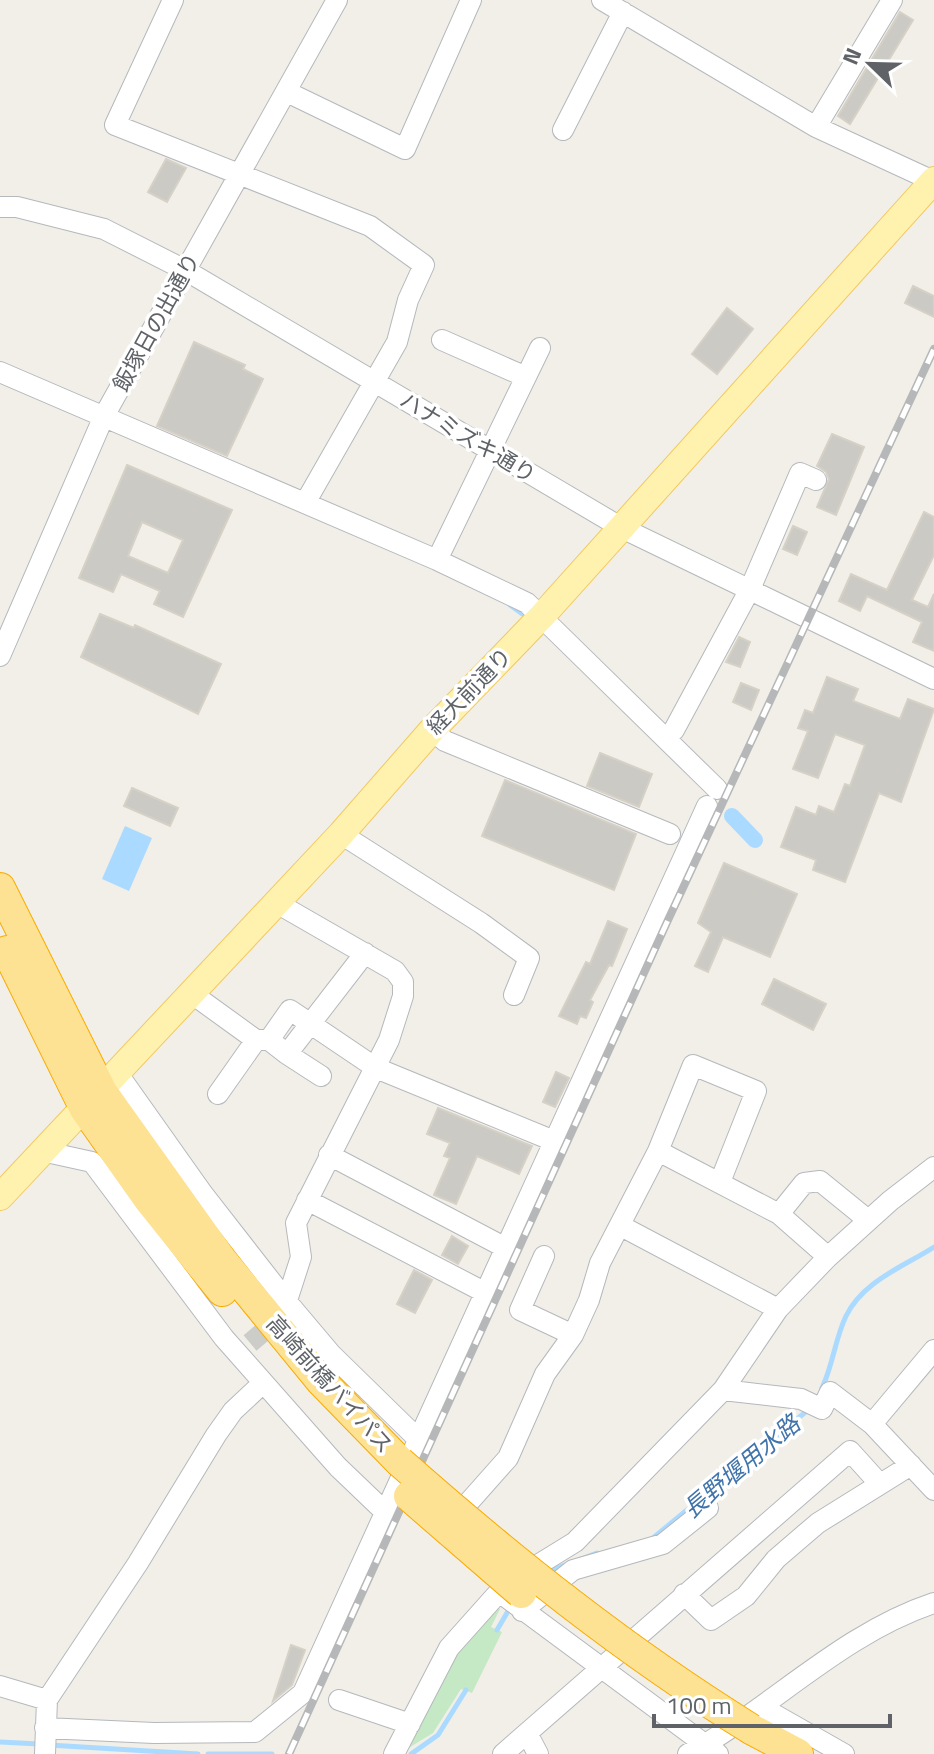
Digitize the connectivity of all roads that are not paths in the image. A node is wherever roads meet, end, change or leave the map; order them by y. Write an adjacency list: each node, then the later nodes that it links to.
1 (173, 0): 10 (street)
2 (337, 0): 7 (street, 飯塚日の出通り)
3 (471, 0): 7 (street)
4 (602, 0): 6 (street)
5 (892, 0): 8 (street)
6 (623, 12): 8 (street); 9 (street)
7 (287, 92): 10 (street, 飯塚日の出通り)
8 (816, 127): 11 (street)
9 (563, 130)
10 (239, 176): 13 (street, 飯塚日の出通り); 18 (street)
11 (932, 186): 23 (main road, 経大前通り)
12 (0, 207): 13 (street, ハナミズキ通り)
13 (185, 270): 18 (street, ハナミズキ通り); 19 (street, 飯塚日の出通り)
14 (442, 340): 17 (street)
15 (540, 348): 17 (street)
16 (0, 372): 19 (street)
17 (526, 377): 20 (street)
18 (374, 382): 20 (street, ハナミズキ通り); 22 (street)
19 (104, 416): 22 (street); 27 (street, 飯塚日の出通り)
20 (490, 450): 23 (street, ハナミズキ通り); 24 (street)
21 (808, 476): 25 (street)
22 (305, 503): 24 (street)
23 (622, 528): 25 (street, ハナミズキ通り); 26 (main road, 経大前通り)
24 (437, 560): 26 (street)
25 (750, 589): 28 (street, ハナミズキ通り); 30 (street)
26 (542, 616): 29 (main road, 経大前通り); 30 (street)
27 (0, 656)
28 (934, 679)
29 (432, 730): 31 (main road, 経大前通り); 32 (street)
30 (667, 737): 46 (street)
31 (341, 834): 34 (main road, 経大前通り); 38 (street)
32 (670, 834)
33 (0, 888): 44 (highway, 高崎前橋バイパス)
34 (275, 902): 36 (street); 37 (main road, 経大前通り)
35 (0, 935): 44 (highway, 高崎前橋バイパス)
36 (365, 953): 39 (street); 42 (street)
37 (191, 993): 40 (street); 44 (main road, 経大前通り)
38 (514, 995)
39 (312, 1023): 40 (street); 41 (street); 42 (street)
40 (263, 1040): 41 (street); 45 (street)
41 (287, 1054): 43 (street)
42 (376, 1068): 46 (street); 49 (street)
43 (321, 1076)
44 (102, 1091): 47 (main road, 経大前通り); 61 (street); 68 (highway, 高崎前橋バイパス)
45 (218, 1094)
46 (554, 1141): 57 (street)
47 (42, 1151): 52 (main road, 経大前通り); 65 (street)
48 (658, 1151): 51 (street); 51 (street); 56 (street)
49 (329, 1155): 53 (street); 57 (street)
50 (934, 1167): 55 (street)
51 (720, 1182): 54 (street)
52 (0, 1197)
53 (307, 1200): 60 (street); 61 (street)
54 (779, 1214): 55 (street); 59 (street)
55 (868, 1220): 59 (street)
56 (621, 1226): 62 (street); 63 (street)
57 (504, 1247): 60 (street)
58 (544, 1256): 63 (street)
59 (828, 1257): 62 (street)
60 (484, 1292): 68 (street)
61 (285, 1309): 68 (street)
62 (778, 1309): 66 (street)
63 (573, 1335): 75 (street)
64 (934, 1350): 67 (street)
65 (263, 1383): 73 (street); 79 (street)
66 (723, 1390): 67 (street); 75 (street)
67 (872, 1424): 69 (street)
68 (402, 1460): 73 (street); 83 (highway, 高崎前橋バイパス, bridge)
69 (911, 1465): 70 (street); 71 (street)
70 (878, 1482): 74 (street); 74 (street)
71 (933, 1486)
72 (708, 1508): 75 (street)
73 (384, 1511): 84 (street)
74 (684, 1594): 77 (street)
75 (511, 1602): 77 (street); 81 (street)
76 (934, 1603): 83 (street)
77 (600, 1670): 82 (street); 83 (street)
78 (0, 1686): 79 (street)
79 (47, 1700): 84 (street)
80 (339, 1700): 81 (street)
81 (410, 1724): 85 (street)
82 (527, 1733): 86 (street); 87 (street)
83 (732, 1741): 88 (highway, 高崎前橋バイパス); 89 (street)
84 (45, 1743)
85 (394, 1754)
86 (503, 1754)
87 (538, 1754)
88 (798, 1754)
89 (844, 1754)

